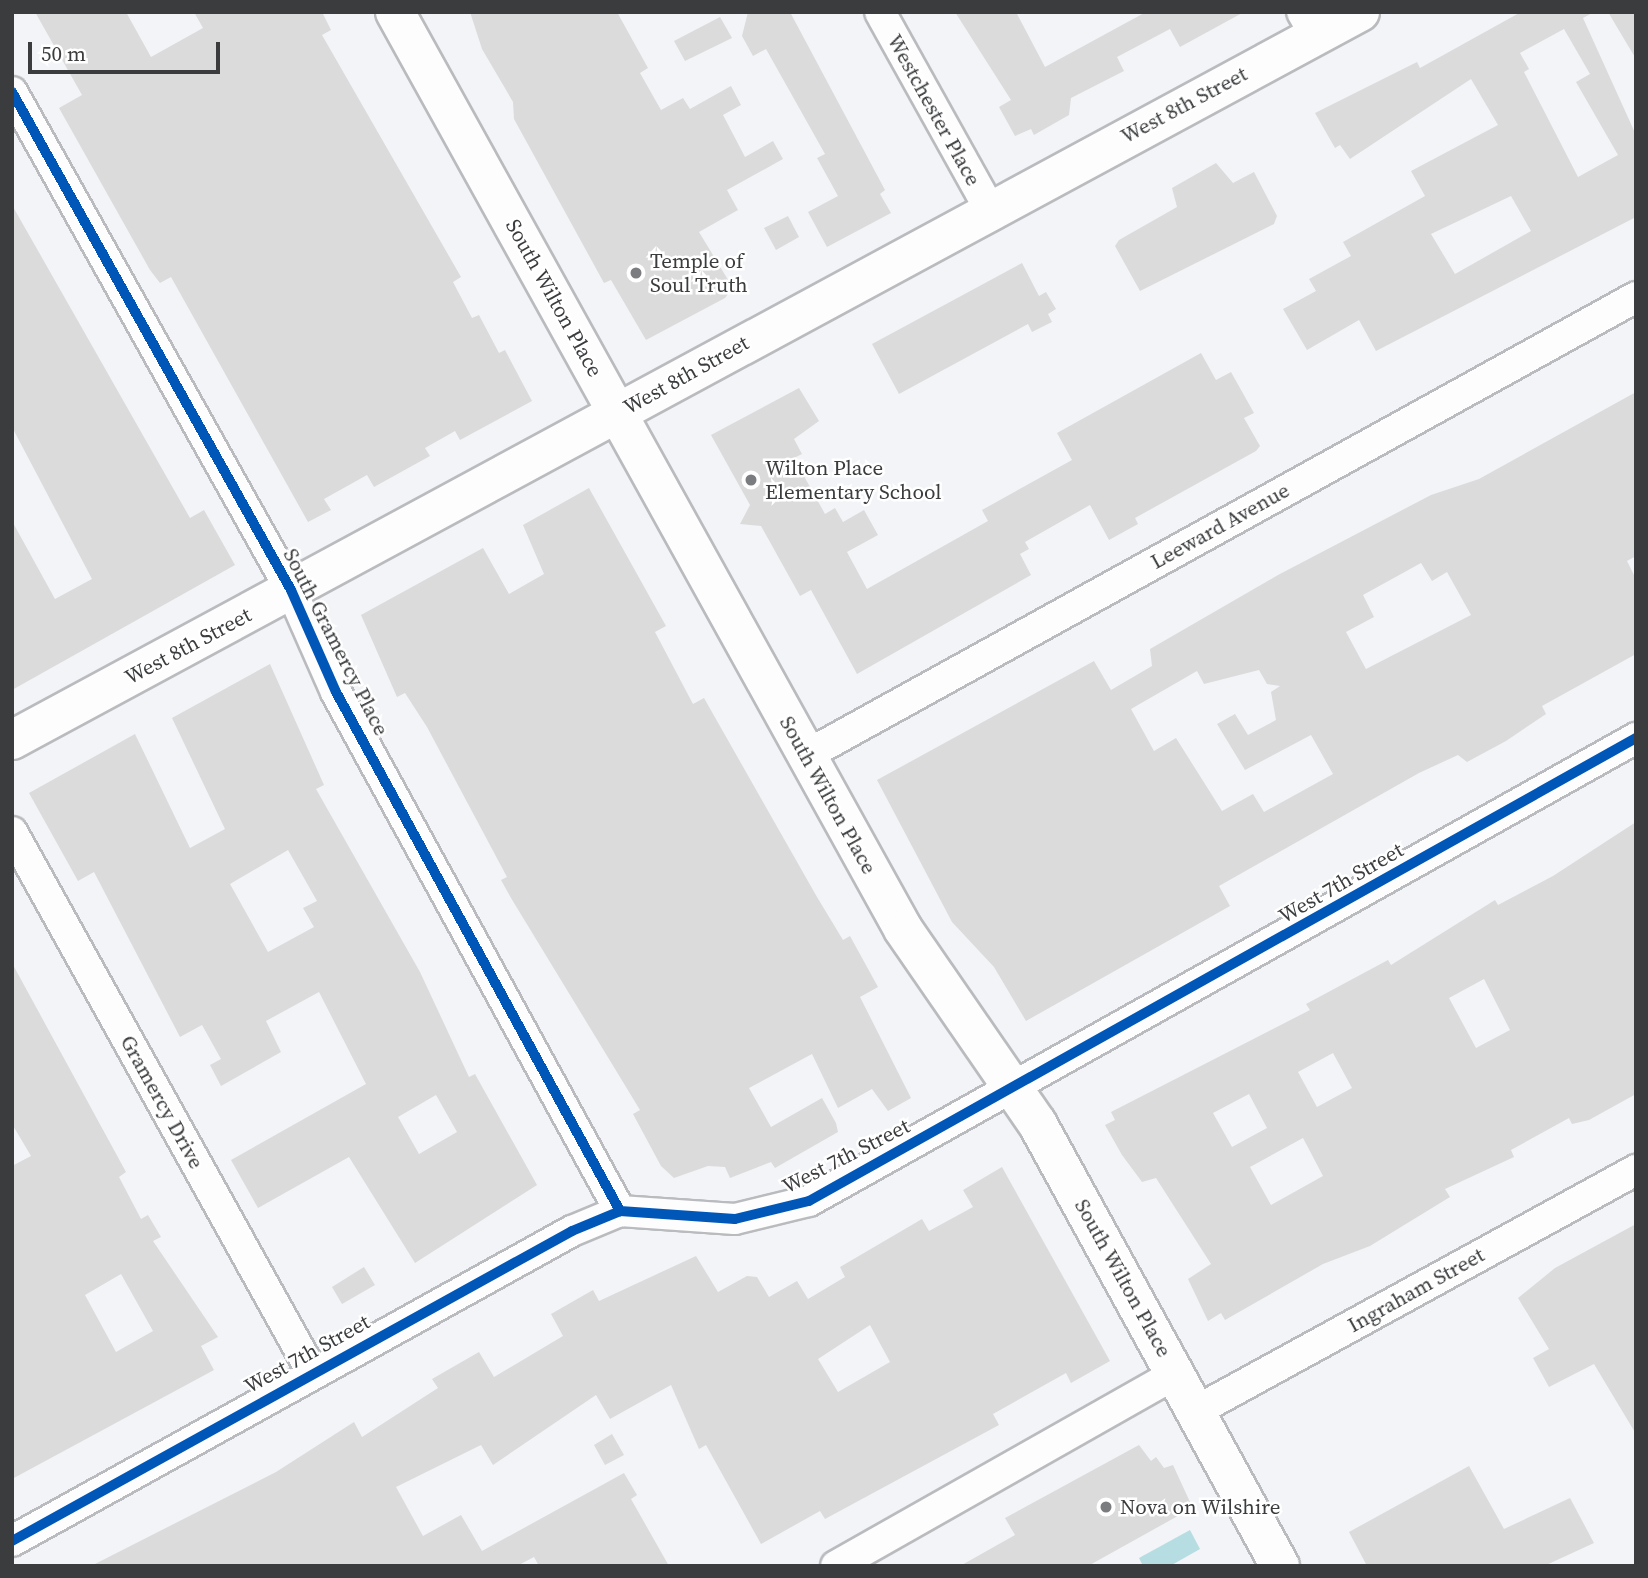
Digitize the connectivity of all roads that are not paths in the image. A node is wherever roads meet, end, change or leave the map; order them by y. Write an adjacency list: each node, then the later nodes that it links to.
1 (395, 12): 8 (main road, South Wilton Place)
2 (880, 12): 6 (street, Westchester Place)
3 (1360, 12): 4 (main road, West 8th Street)
4 (1309, 24): 6 (main road, West 8th Street)
5 (12, 92): 9 (street, South Gramercy Place)
6 (989, 208): 8 (main road, West 8th Street)
7 (1636, 297): 12 (street, Leeward Avenue)
8 (618, 412): 9 (main road, West 8th Street); 12 (main road, South Wilton Place)
9 (291, 590): 11 (main road, West 8th Street); 16 (street, South Gramercy Place)
10 (1636, 738): 14 (street, West 7th Street)
11 (12, 740)
12 (805, 756): 14 (main road, South Wilton Place)
13 (12, 832): 17 (street, Gramercy Drive)
14 (1014, 1090): 16 (street, West 7th Street); 18 (main road, South Wilton Place)
15 (1636, 1170): 19 (street, Ingraham Street)
16 (620, 1211): 17 (street, West 7th Street)
17 (312, 1372): 20 (street, West 7th Street)
18 (1176, 1374): 19 (main road, South Wilton Place); 21 (street)
19 (1196, 1411): 22 (main road, South Wilton Place)
20 (12, 1541)
21 (836, 1566)
22 (1280, 1566)

